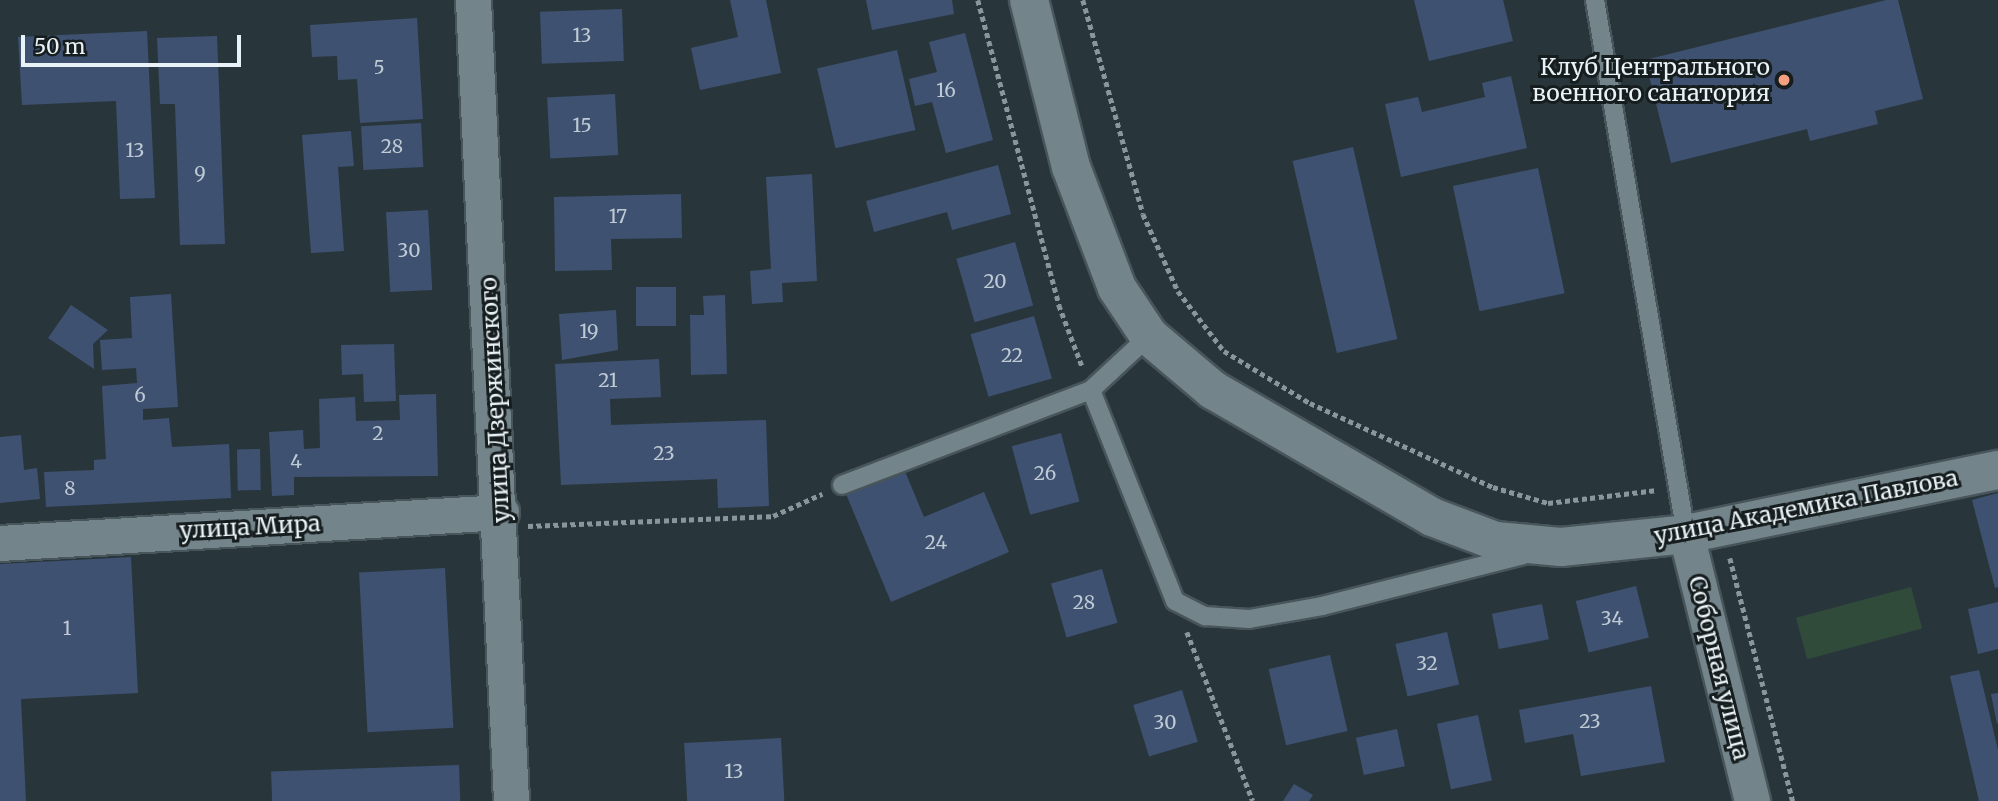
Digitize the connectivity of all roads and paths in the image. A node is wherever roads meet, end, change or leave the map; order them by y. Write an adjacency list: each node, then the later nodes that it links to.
1 (473, 0): 11 (street, улица Дзержинского)
2 (978, 0): 7 (path)
3 (1029, 0): 6 (street, улица Академика Павлова)
4 (1083, 0): 10 (path)
5 (1595, 0): 10 (lane)
6 (1149, 336): 7 (lane); 14 (street, улица Академика Павлова)
7 (1091, 390): 9 (lane); 15 (lane)
8 (1998, 470): 12 (street, улица Академика Павлова)
9 (842, 485): 11 (path)
10 (1678, 487): 12 (lane)
11 (501, 520): 13 (street, улица Мира); 16 (street, улица Дзержинского)
12 (1686, 534): 14 (street, улица Академика Павлова); 18 (street, Соборная улица)
13 (0, 543)
14 (1561, 547): 15 (lane)
15 (1175, 601): 17 (path)
16 (511, 801)
17 (1253, 801)
18 (1752, 801)

